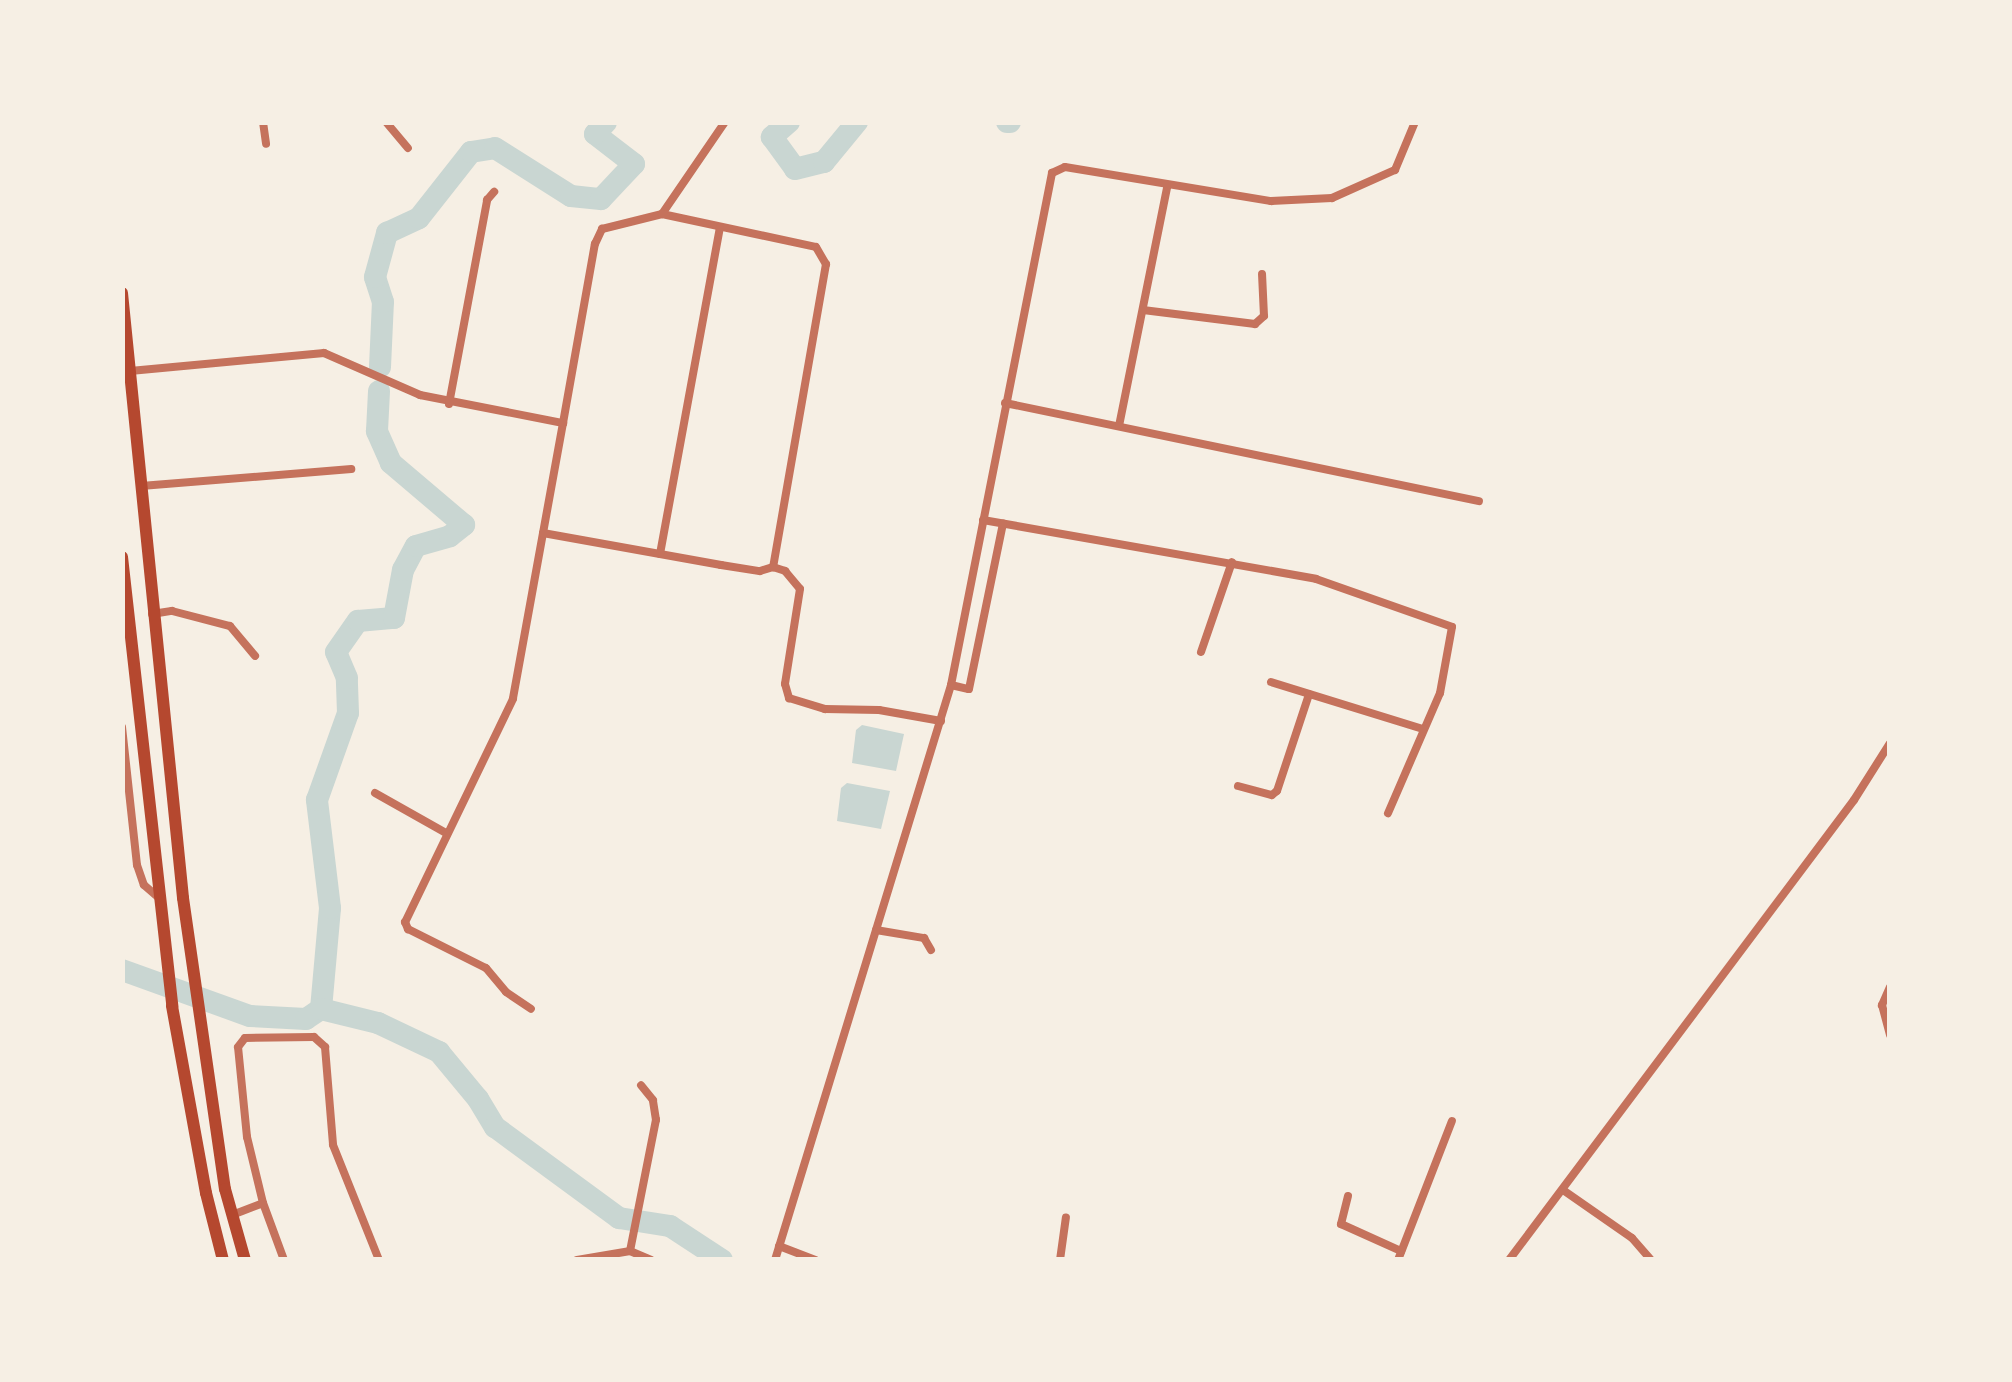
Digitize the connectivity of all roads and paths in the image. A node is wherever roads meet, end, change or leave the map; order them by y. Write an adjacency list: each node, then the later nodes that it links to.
1 (263, 122): 5 (street)
2 (386, 122): 6 (street)
3 (725, 122): 9 (street)
4 (1415, 122): 7 (street)
5 (266, 144)
6 (408, 148)
7 (1167, 187): 13 (street); 15 (street)
8 (494, 192): 16 (street)
9 (662, 214): 10 (street); 17 (street)
10 (720, 227): 25 (street); 28 (street)
11 (1262, 274): 13 (street)
12 (122, 293): 14 (main road)
13 (1142, 310): 18 (street)
14 (130, 372): 16 (street); 20 (main road)
15 (1005, 403): 18 (street); 22 (street)
16 (449, 404): 17 (street)
17 (563, 423): 24 (street)
18 (1119, 426): 21 (street)
19 (351, 470): 20 (street)
20 (141, 486): 29 (main road)
21 (1478, 501)
22 (983, 520): 23 (street); 34 (street)
23 (1002, 523): 27 (street); 34 (street)
24 (543, 533): 25 (street); 43 (street)
25 (660, 554): 28 (street)
26 (122, 557): 30 (main road)
27 (1232, 562): 31 (street); 38 (street)
28 (773, 567): 36 (street)
29 (152, 614): 32 (street); 55 (main road)
30 (126, 615): 44 (main road)
31 (1201, 652)
32 (254, 656)
33 (1271, 682): 35 (street)
34 (951, 686): 36 (street)
35 (1310, 694): 38 (street); 40 (street)
36 (941, 722): 45 (street)
37 (122, 727): 44 (street)
38 (1423, 729): 42 (street)
39 (1890, 743): 52 (street)
40 (1238, 786)
41 (375, 792): 43 (street)
42 (1388, 813)
43 (446, 833): 48 (street)
44 (160, 899): 61 (main road)
45 (876, 930): 46 (street); 57 (street)
46 (930, 950)
47 (1890, 988): 49 (street)
48 (531, 1009)
49 (1890, 1036)
50 (641, 1085): 58 (street)
51 (1452, 1121): 59 (street)
52 (1563, 1190): 69 (street); 70 (street)
53 (1348, 1196): 59 (street)
54 (263, 1203): 55 (street); 63 (street); 64 (street)
55 (232, 1215): 62 (main road)
56 (1066, 1217): 68 (street)
57 (779, 1246): 66 (street); 67 (street)
58 (630, 1251): 60 (street); 65 (street)
59 (1400, 1255)
60 (578, 1259)
61 (224, 1260)
62 (245, 1260)
63 (284, 1260)
64 (379, 1260)
65 (651, 1260)
66 (775, 1260)
67 (815, 1260)
68 (1060, 1260)
69 (1509, 1260)
70 (1651, 1260)

